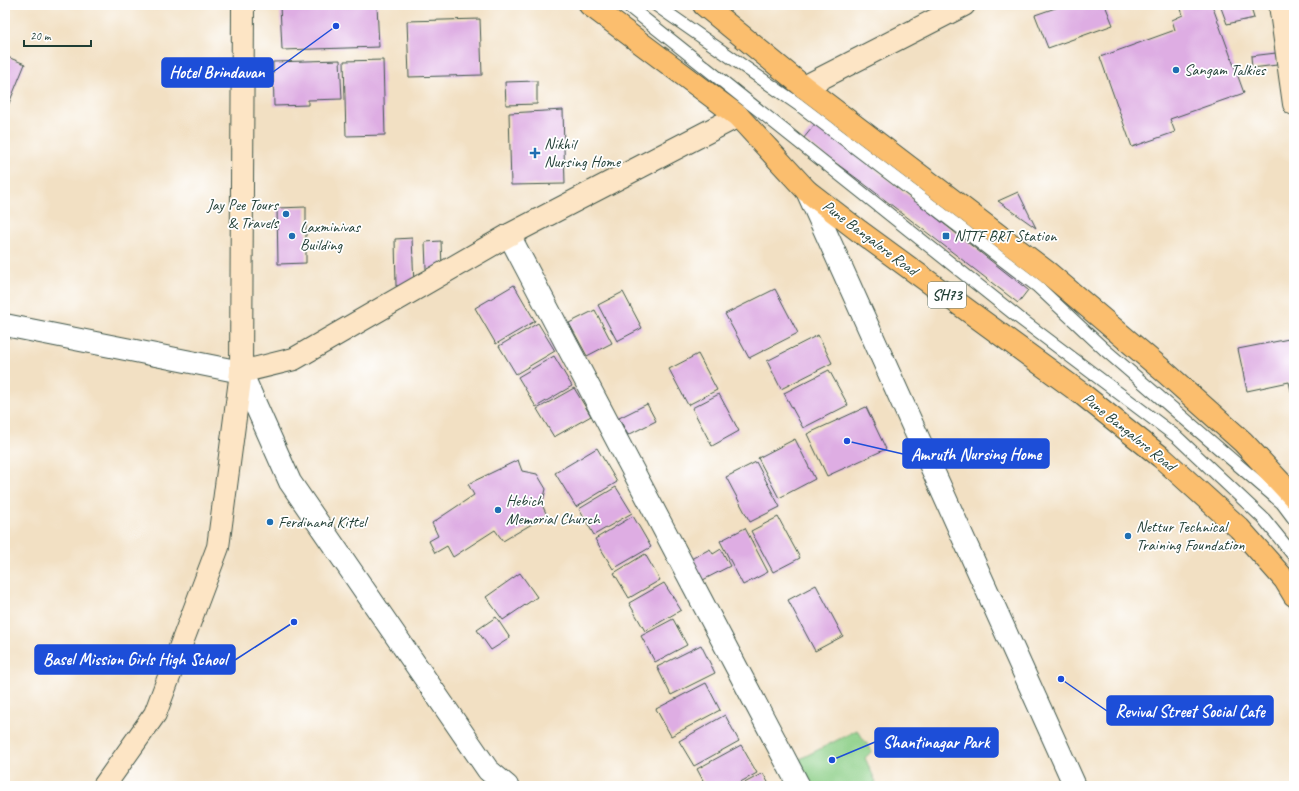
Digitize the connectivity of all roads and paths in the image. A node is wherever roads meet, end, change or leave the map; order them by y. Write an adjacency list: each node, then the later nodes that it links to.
1 (243, 5): 14 (main road)
2 (590, 5): 10 (main road, Pune Bangalore Road / SH73)
3 (627, 5): 17 (lane)
4 (656, 5): 16 (lane)
5 (704, 5): 8 (main road)
6 (964, 5): 8 (main road)
7 (1280, 5): 9 (main road)
8 (804, 87): 15 (main road)
9 (1294, 104)
10 (738, 116): 11 (main road, Pune Bangalore Road / SH73); 12 (main road)
11 (807, 191): 18 (main road, Pune Bangalore Road / SH73); 22 (street)
12 (509, 235): 14 (main road); 21 (street)
13 (5, 325): 14 (street)
14 (242, 372): 19 (main road); 20 (street)
15 (1294, 497)
16 (1294, 519)
17 (1294, 556)
18 (1294, 595)
19 (104, 786)
20 (507, 786)
21 (799, 786)
22 (1075, 786)

